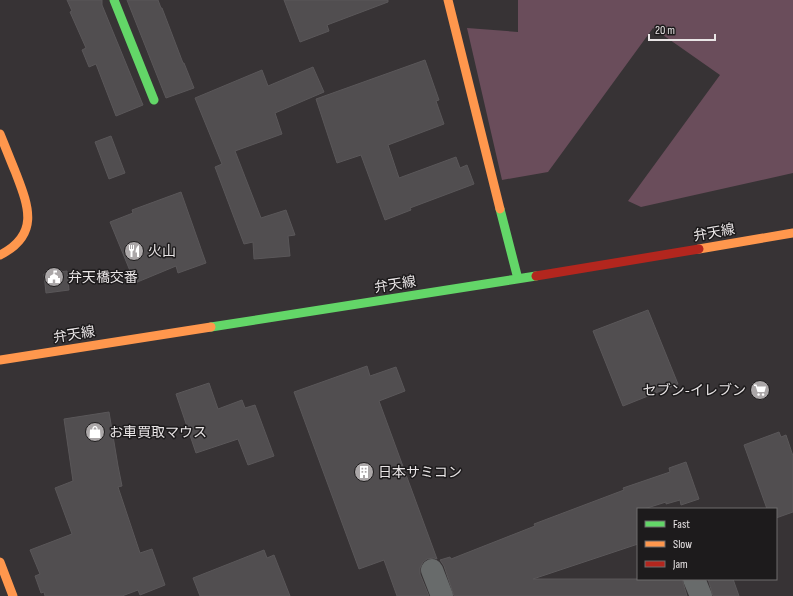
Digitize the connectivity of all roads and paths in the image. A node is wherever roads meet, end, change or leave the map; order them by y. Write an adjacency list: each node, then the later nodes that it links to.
1 (114, 0): 3 (street)
2 (448, 0): 7 (street)
3 (154, 100)
4 (0, 134): 6 (street)
5 (793, 233): 7 (street, 弁天線)
6 (0, 255)
7 (518, 279): 8 (street, 弁天線)
8 (0, 360)
9 (0, 562): 12 (street)
10 (432, 570): 13 (street)
11 (694, 580): 14 (street)
12 (13, 596)
13 (442, 596)
14 (701, 596)

